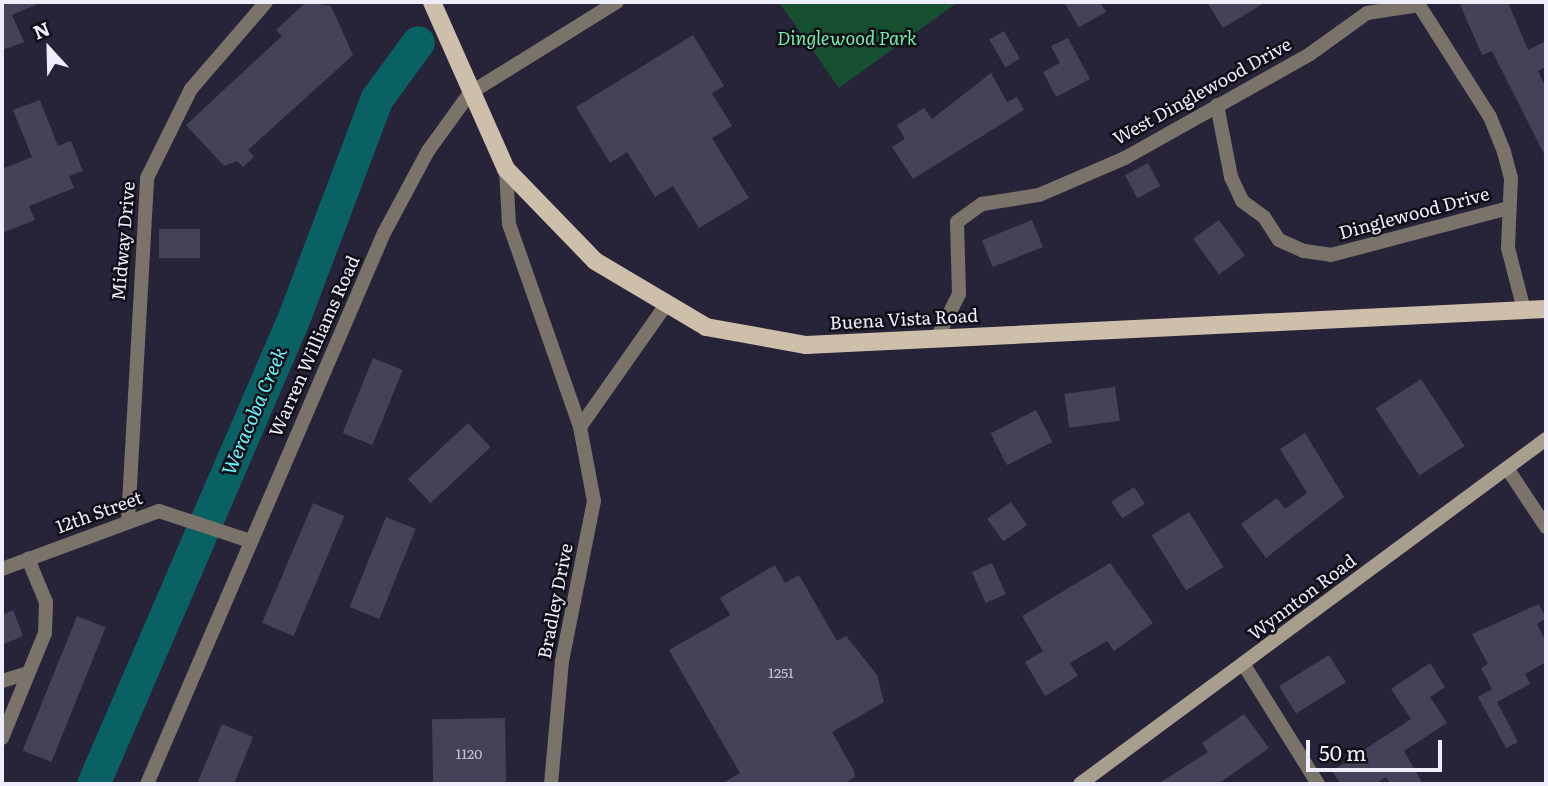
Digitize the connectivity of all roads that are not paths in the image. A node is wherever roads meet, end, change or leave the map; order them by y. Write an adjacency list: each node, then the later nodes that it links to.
1 (266, 2): 16 (street, Midway Drive)
2 (432, 2): 5 (main road, Buena Vista Road)
3 (617, 2): 5 (street, Warren Williams Road)
4 (1418, 3): 6 (street, West Dinglewood Drive); 8 (street)
5 (470, 93): 7 (main road, Buena Vista Road); 18 (street, Warren Williams Road)
6 (1217, 105): 8 (street, Dinglewood Drive); 12 (street, West Dinglewood Drive)
7 (506, 169): 9 (main road, Buena Vista Road); 13 (street, Bradley Drive)
8 (1505, 209): 11 (street)
9 (665, 306): 12 (main road, Buena Vista Road); 13 (street)
10 (1546, 309): 11 (main road, Buena Vista Road)
11 (1524, 310): 12 (main road, Buena Vista Road)
12 (937, 338)
13 (580, 427): 26 (street, Bradley Drive)
14 (1546, 439): 15 (main road, Wynnton Road)
15 (1507, 468): 17 (street); 21 (main road, Wynnton Road)
16 (128, 521): 18 (street, 12th Street); 19 (street, 12th Street)
17 (1546, 527)
18 (250, 541): 25 (street, Warren Williams Road)
19 (28, 559): 20 (street, 12th Street); 22 (street)
20 (2, 569)
21 (1244, 665): 27 (main road, Wynnton Road); 28 (street)
22 (28, 673): 23 (street); 24 (street)
23 (2, 681)
24 (2, 738)
25 (147, 784)
26 (551, 784)
27 (1080, 784)
28 (1318, 784)

